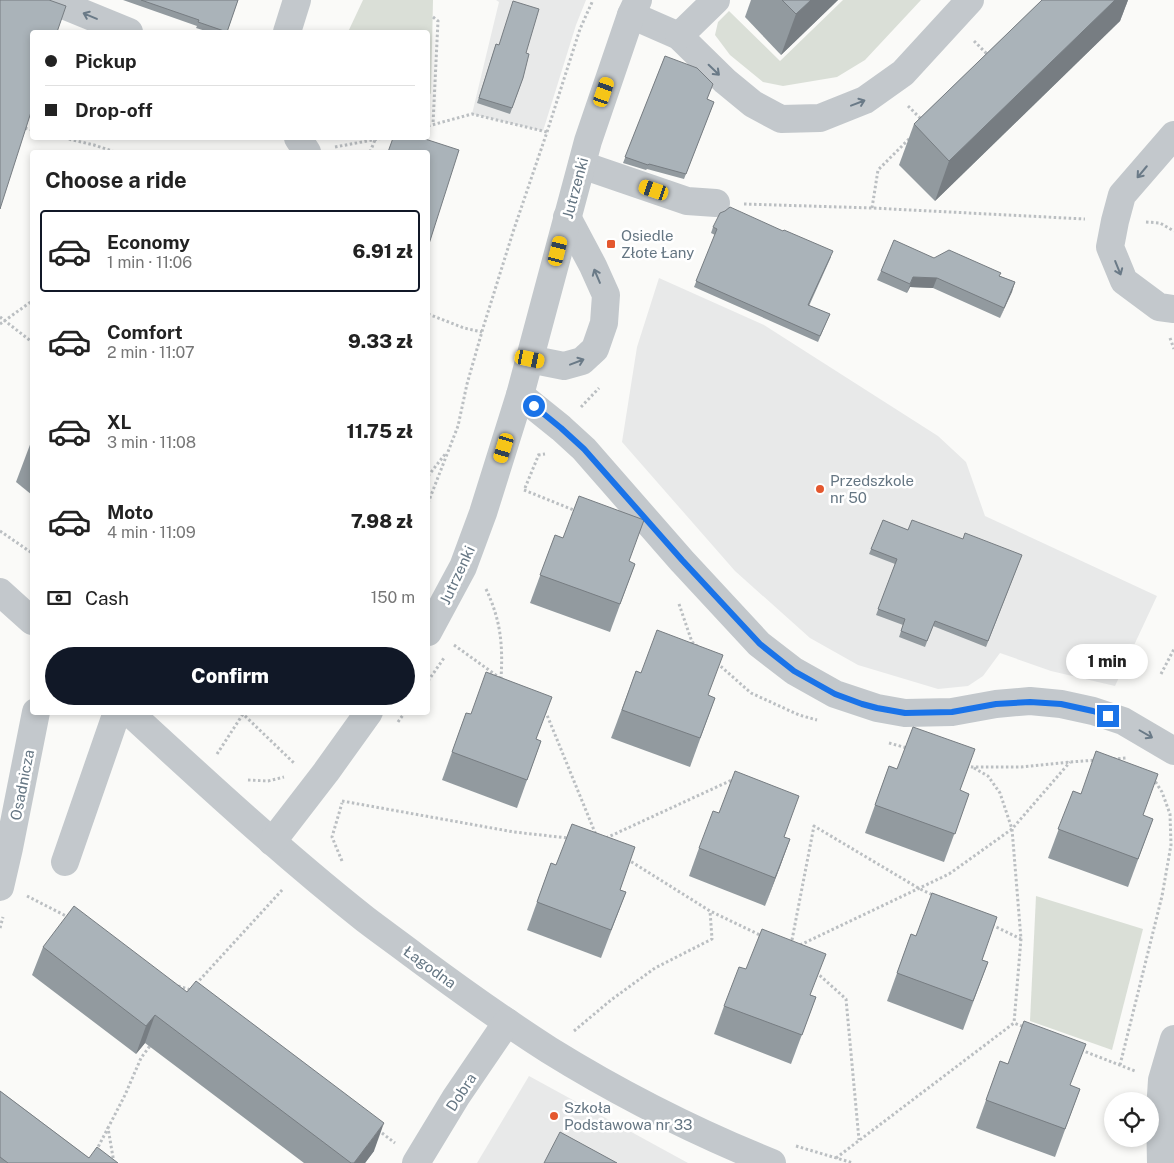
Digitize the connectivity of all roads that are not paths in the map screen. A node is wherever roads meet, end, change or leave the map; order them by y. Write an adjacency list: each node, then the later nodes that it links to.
1 (51, 0): 6 (street, one-way to 1)
2 (296, 0): 7 (street)
3 (716, 0): 8 (street)
4 (635, 7): 8 (street); 10 (street, Jutrzenki)
5 (961, 10): 8 (street, one-way to 5)
6 (124, 30)
7 (288, 30)
8 (679, 36)
9 (1174, 135): 13 (street, one-way to 13)
10 (582, 165): 11 (street); 12 (street, Jutrzenki)
11 (716, 203)
12 (567, 217): 14 (street, Jutrzenki); 14 (street, one-way to 12)
13 (1174, 309)
14 (530, 359): 15 (street, Jutrzenki)
15 (520, 395): 18 (street, Jutrzenki); 23 (street, one-way to 23)
16 (0, 592): 17 (street)
17 (30, 619)
18 (430, 628)
19 (35, 715): 26 (street, Osadnicza)
20 (116, 715): 25 (street)
21 (133, 715): 24 (street, Łagodna)
22 (367, 715): 24 (street)
23 (1174, 751)
24 (272, 842): 27 (street, Łagodna)
25 (65, 862)
26 (1, 884)
27 (507, 1022): 29 (street, Dobra); 30 (street, Łagodna)
28 (1174, 1039): 31 (street)
29 (417, 1162)
30 (772, 1163)
31 (1161, 1163)

